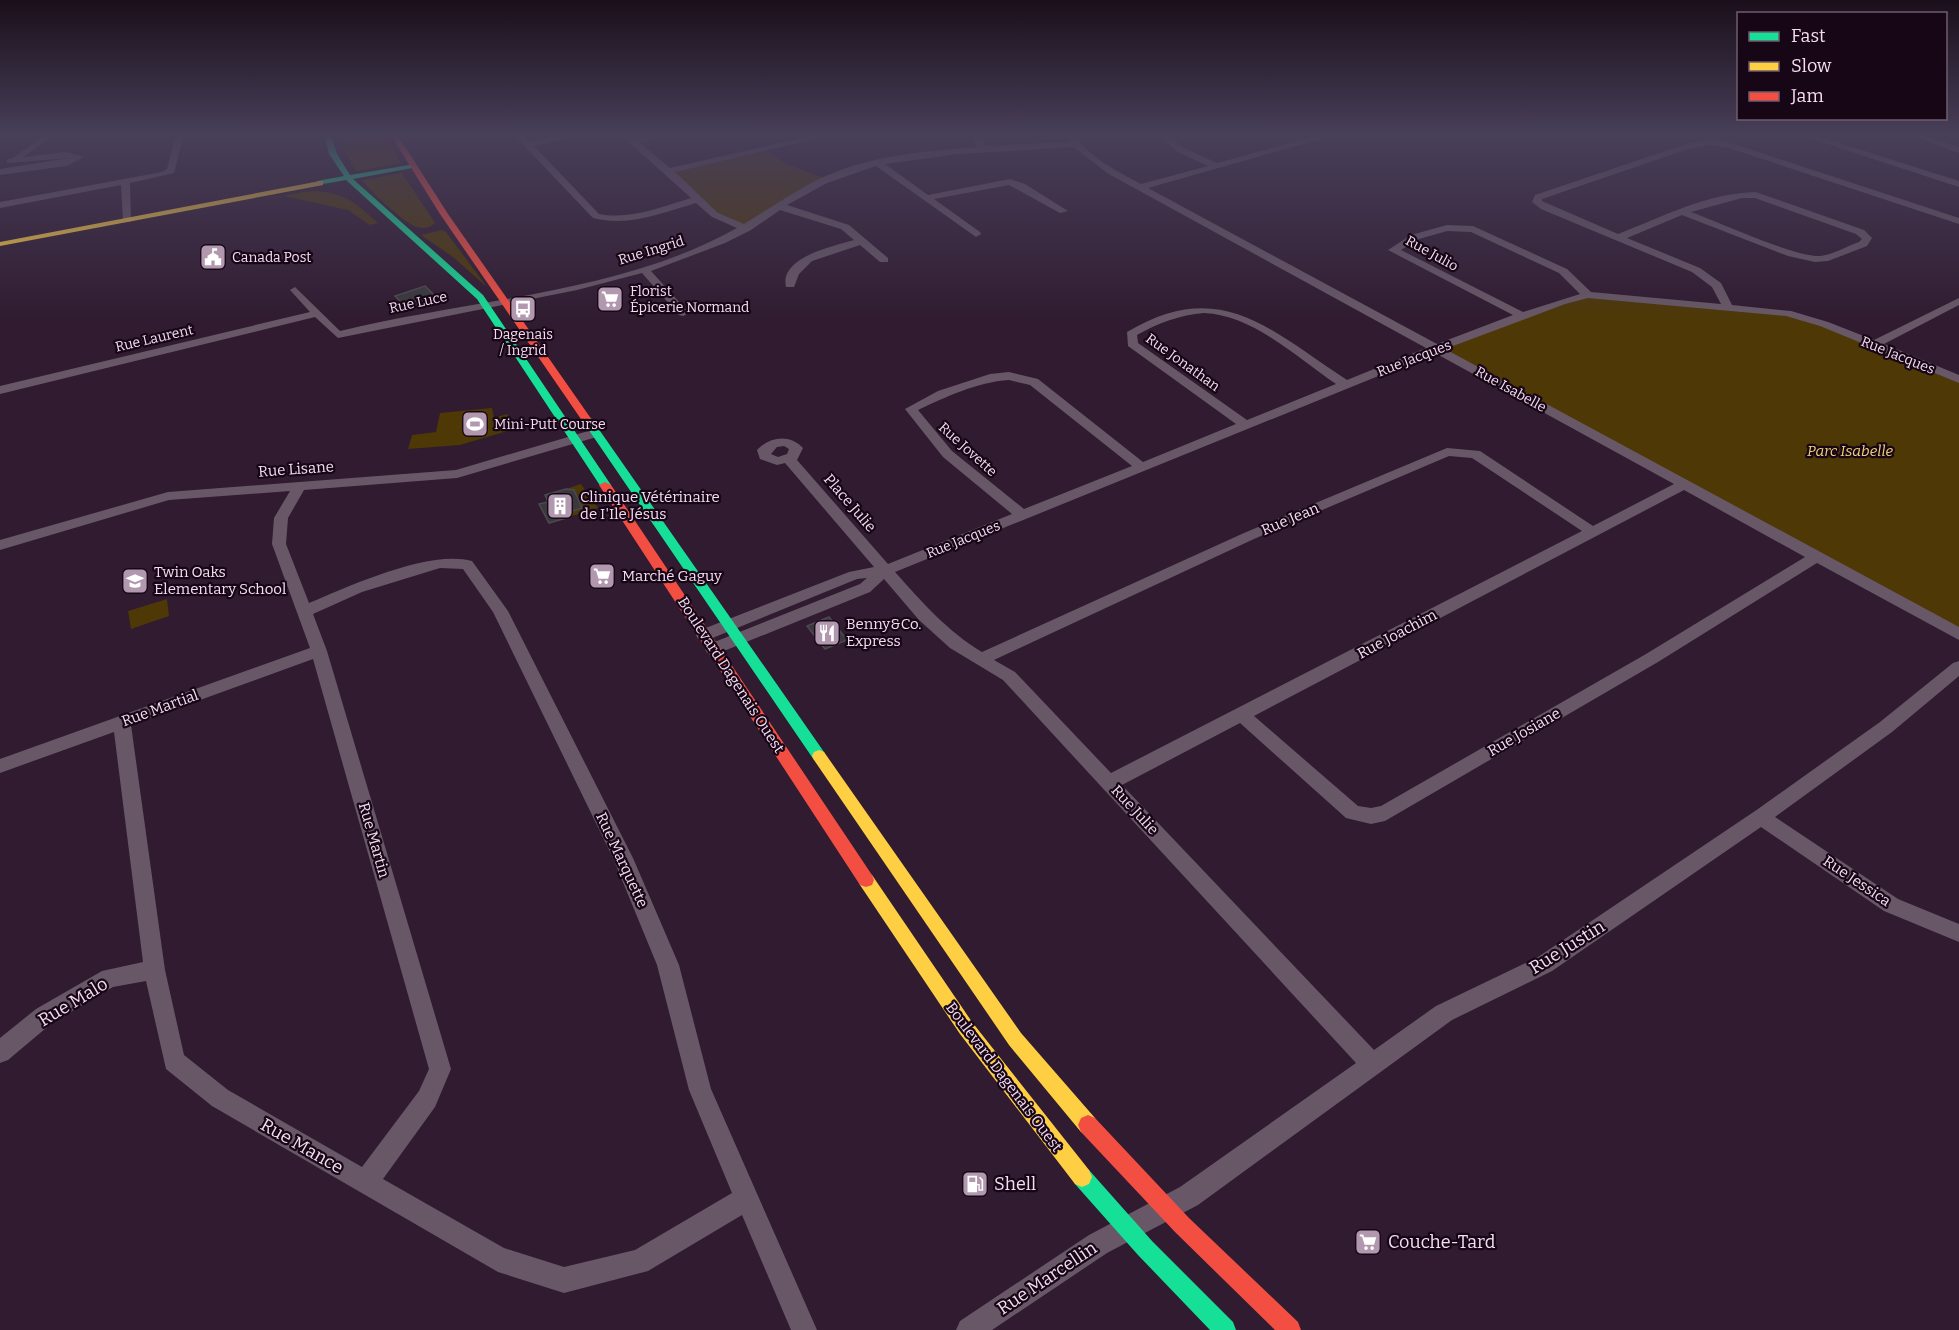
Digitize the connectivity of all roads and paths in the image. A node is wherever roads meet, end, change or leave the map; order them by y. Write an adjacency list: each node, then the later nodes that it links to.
1 (51, 196): 19 (street)
2 (126, 196): 24 (street)
3 (251, 196): 24 (main road)
4 (365, 196): 26 (main road, Boulevard Dagenais Ouest)
5 (432, 196): 23 (main road, Boulevard Dagenais Ouest)
6 (577, 196): 18 (street)
7 (695, 196): 18 (street)
8 (796, 196): 20 (street, Rue Ingrid)
9 (923, 196): 17 (street)
10 (936, 196): 17 (street)
11 (1039, 196): 21 (street)
12 (1158, 196): 45 (street, Rue Isabelle)
13 (1541, 196): 29 (street)
14 (1732, 196): 22 (street)
15 (1759, 196): 22 (street)
16 (1883, 196): 25 (street)
17 (926, 198): 28 (street)
18 (698, 199): 27 (street)
19 (0, 205)
20 (780, 206): 27 (street, Rue Ingrid); 30 (street)
21 (1063, 211)
22 (1686, 213): 29 (street)
23 (444, 214): 26 (main road); 37 (main road, Boulevard Dagenais Ouest)
24 (128, 220): 31 (main road)
25 (1959, 221)
26 (394, 222): 39 (main road, Boulevard Dagenais Ouest)
27 (747, 228): 33 (street, Rue Ingrid)
28 (976, 234)
29 (1619, 237): 40 (street)
30 (862, 241): 32 (street); 34 (street)
31 (0, 244)
32 (884, 260)
33 (644, 269): 37 (street, Rue Ingrid); 41 (street)
34 (790, 285)
35 (295, 290): 42 (street)
36 (1588, 295): 40 (street, Rue Jacques); 43 (street, Rue Jacques); 43 (street, Rue Julio)
37 (504, 301): 39 (street, Rue Luce); 50 (main road, Boulevard Dagenais Ouest)
38 (1959, 302): 44 (street)
39 (485, 305): 42 (street, Rue Luce); 51 (main road, Boulevard Dagenais Ouest)
40 (1728, 307): 44 (street, Rue Jacques)
41 (683, 313)
42 (315, 314): 48 (street, Rue Laurent)
43 (1523, 316): 45 (street, Rue Jacques)
44 (1873, 345): 46 (street, Rue Jacques)
45 (1437, 348): 47 (street, Rue Jacques); 54 (street, Rue Isabelle)
46 (1959, 379)
47 (1346, 385): 49 (street, Rue Jacques); 49 (street, Rue Jonathan)
48 (0, 390)
49 (1245, 425): 53 (street, Rue Jacques)
50 (595, 433): 51 (street, Rue Lisane); 62 (main road, Boulevard Dagenais Ouest)
51 (575, 440): 55 (street, Rue Lisane); 64 (main road, Boulevard Dagenais Ouest)
52 (789, 459): 60 (street, Place Julie)
53 (1141, 467): 56 (street, Rue Jacques); 56 (street, Rue Jovette)
54 (1685, 484): 57 (street, Rue Joachim); 59 (street, Rue Isabelle)
55 (300, 485): 58 (street, Rue Lisane); 61 (street, Rue Martin)
56 (1023, 515): 60 (street, Rue Jacques)
57 (1593, 532): 66 (street, Rue Jean); 68 (street, Rue Joachim)
58 (0, 545)
59 (1817, 556): 63 (street, Rue Isabelle); 68 (street, Rue Josiane)
60 (886, 570): 62 (street, Rue Jacques); 66 (street, Rue Julie)
61 (305, 610): 65 (street, Rue Martin); 78 (street, Rue Marquette)
62 (732, 632): 64 (street, Rue Jacques); 79 (main road, Boulevard Dagenais Ouest)
63 (1959, 634)
64 (709, 642): 80 (main road, Boulevard Dagenais Ouest)
65 (319, 651): 69 (street, Rue Martial); 77 (street, Rue Martin)
66 (981, 659): 71 (street, Rue Julie)
67 (1959, 667): 72 (street, Rue Justin)
68 (1242, 715): 71 (street, Rue Joachim)
69 (122, 722): 70 (street, Rue Martial); 74 (street, Rue Mance)
70 (0, 766)
71 (1109, 783): 76 (street, Rue Julie)
72 (1761, 817): 73 (street, Rue Jessica); 76 (street, Rue Justin)
73 (1959, 933)
74 (154, 970): 75 (street, Rue Malo); 77 (street, Rue Mance)
75 (0, 1052)
76 (1372, 1064): 79 (street, Rue Justin)
77 (365, 1183): 78 (street, Rue Mance)
78 (746, 1199): 81 (street, Rue Marquette)
79 (1164, 1209): 80 (street); 84 (main road, Boulevard Dagenais Ouest)
80 (1126, 1228): 82 (street, Rue Marcellin); 83 (main road, Boulevard Dagenais Ouest)
81 (804, 1330)
82 (969, 1330)
83 (1225, 1330)
84 (1290, 1330)

